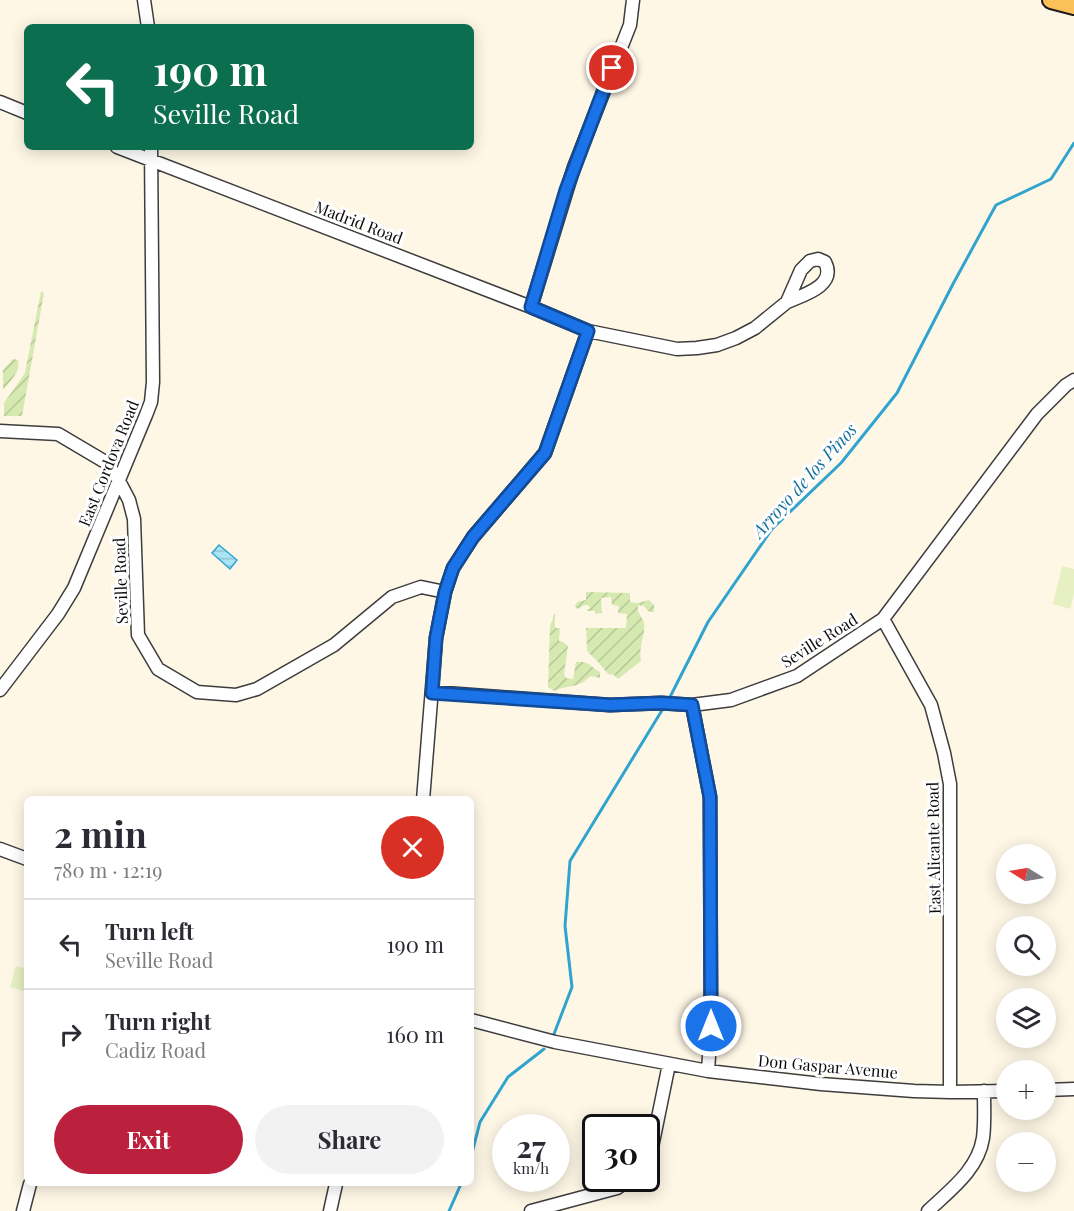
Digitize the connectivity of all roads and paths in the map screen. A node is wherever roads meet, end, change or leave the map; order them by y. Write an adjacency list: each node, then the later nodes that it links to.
1 (144, 0): 5 (street)
2 (633, 0): 11 (street)
3 (1052, 0): 4 (main road)
4 (1074, 6)
5 (148, 24)
6 (0, 102): 7 (street)
7 (24, 112)
8 (134, 150): 9 (street, Madrid Road)
9 (151, 153): 11 (street, Madrid Road); 15 (street, East Cordova Road)
10 (787, 302): 12 (street, Madrid Road)
11 (531, 307): 12 (street, Madrid Road)
12 (588, 331): 16 (street)
13 (1074, 381): 17 (street, Seville Road)
14 (0, 431): 15 (street, Seville Road)
15 (119, 481): 16 (street, Seville Road); 18 (street, East Cordova Road)
16 (445, 592): 19 (street)
17 (883, 619): 20 (street, Seville Road); 31 (street, East Alicante Road)
18 (0, 690)
19 (432, 693): 20 (street, Seville Road); 21 (street)
20 (692, 705): 26 (street)
21 (423, 796)
22 (0, 849): 23 (street)
23 (24, 859)
24 (474, 1021): 25 (street, Don Gaspar Avenue)
25 (669, 1064): 26 (street, Don Gaspar Avenue); 32 (street)
26 (708, 1071): 31 (street, Don Gaspar Avenue)
27 (1074, 1089): 28 (street)
28 (1056, 1090)
29 (984, 1091): 30 (street, Don Gaspar Avenue); 31 (street, Don Gaspar Avenue); 39 (street)
30 (996, 1091)
31 (950, 1092)
32 (659, 1114)
33 (29, 1186): 36 (street)
34 (336, 1186): 37 (street)
35 (602, 1192): 38 (street)
36 (23, 1211)
37 (330, 1211)
38 (531, 1211)
39 (928, 1211)

